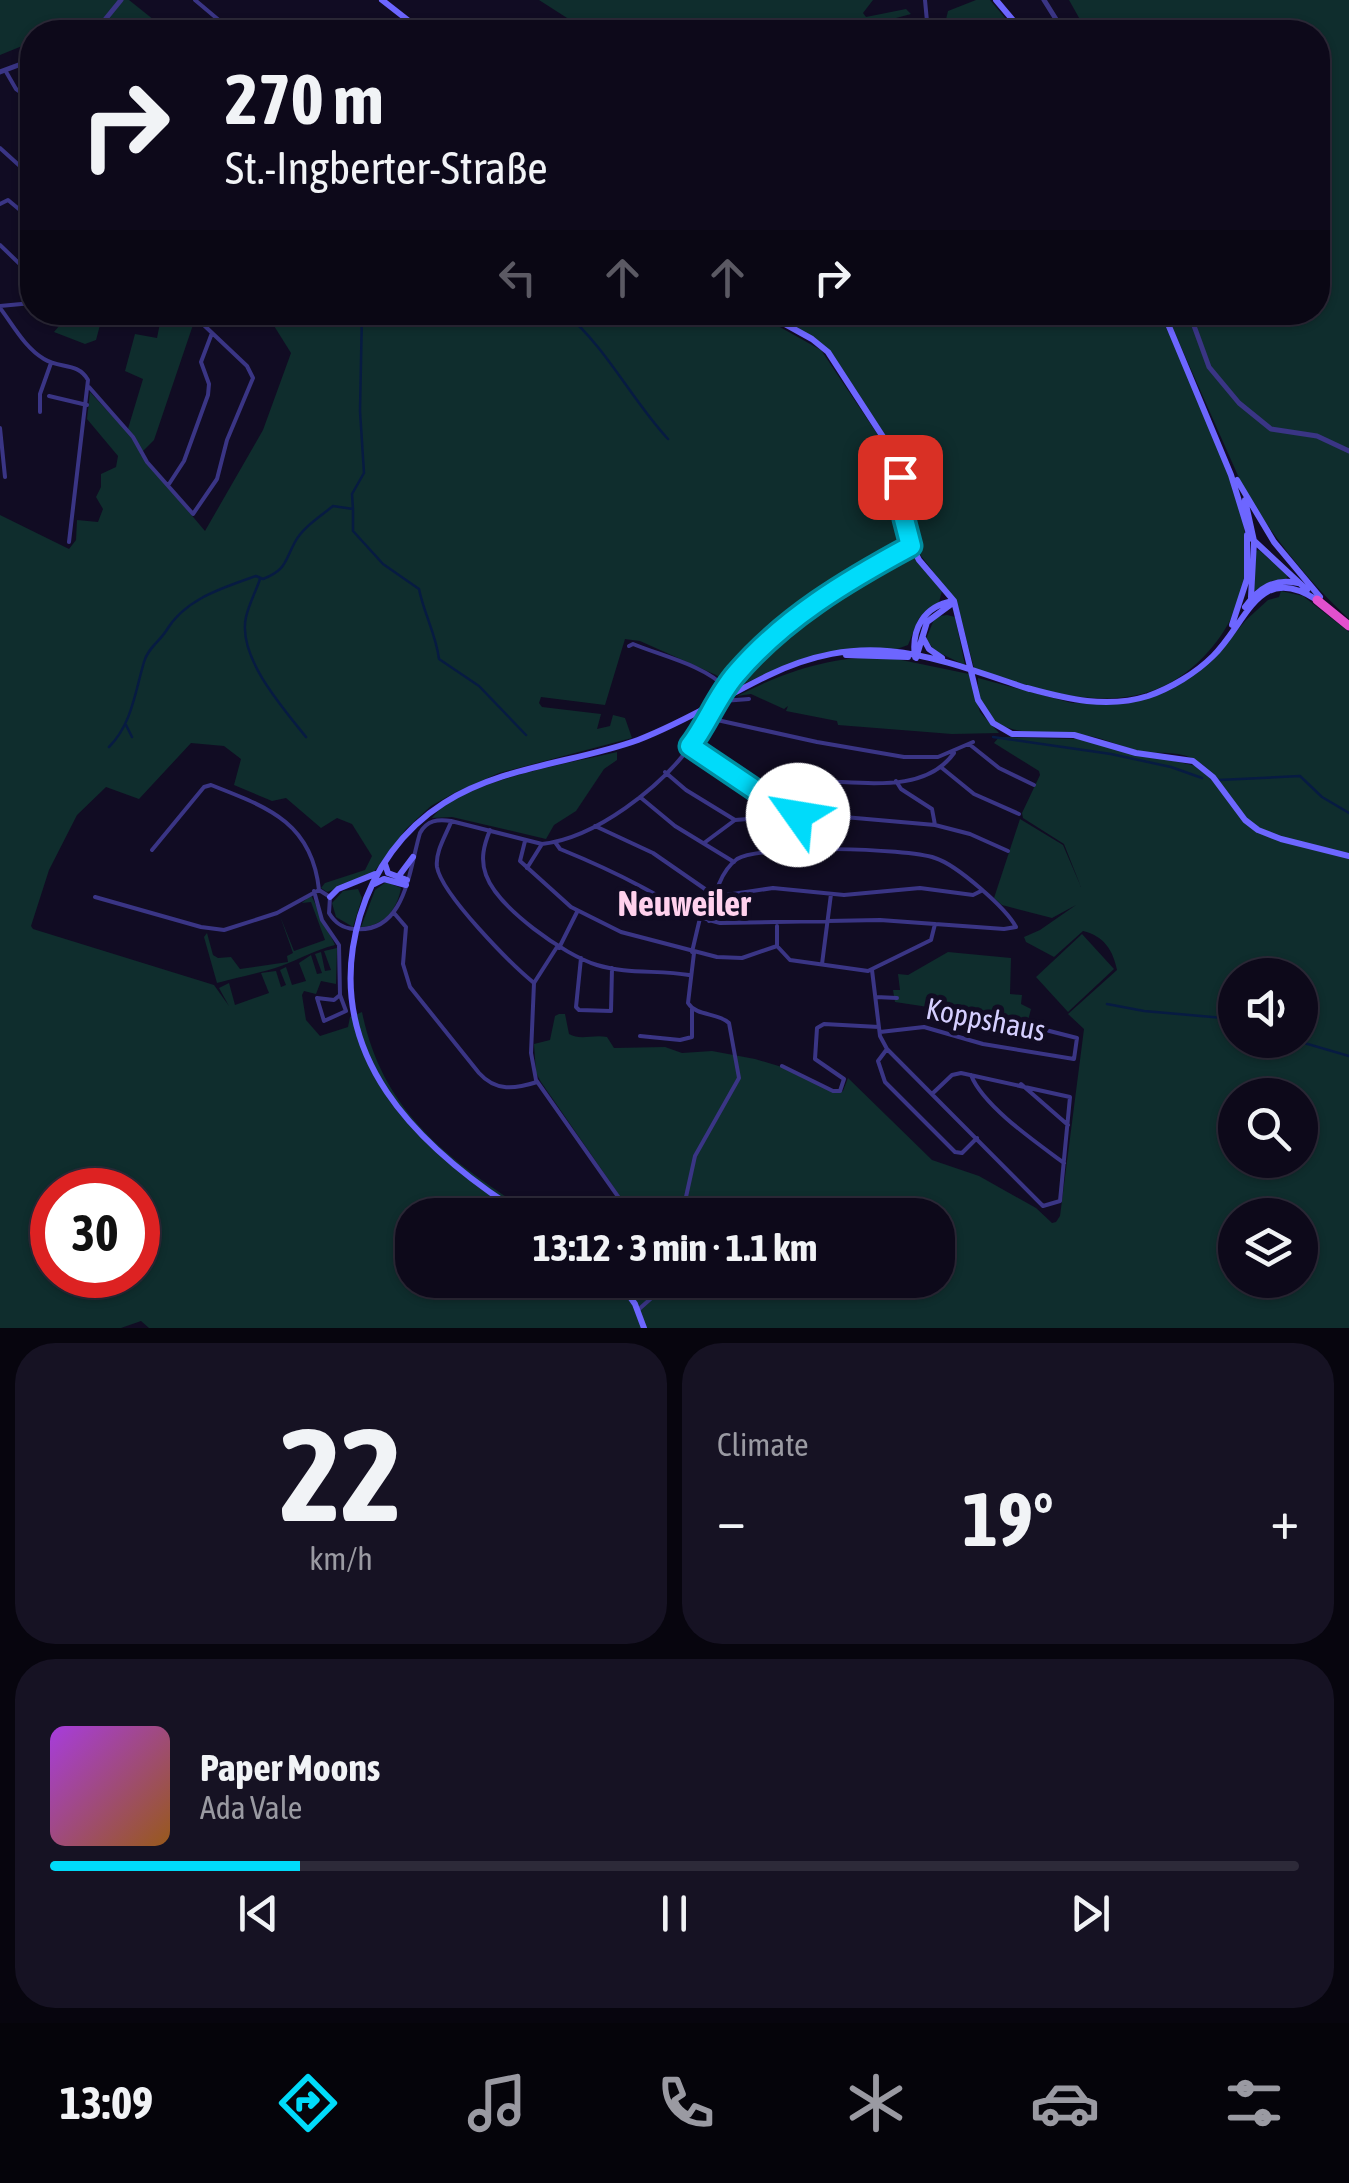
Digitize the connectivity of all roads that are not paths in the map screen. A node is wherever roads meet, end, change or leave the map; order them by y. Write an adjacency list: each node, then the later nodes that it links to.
1 (122, 0): 5 (street)
2 (195, 0): 6 (street)
3 (382, 0): 7 (main road)
4 (996, 0): 8 (main road)
5 (105, 20)
6 (219, 20)
7 (407, 20)
8 (1012, 20)
9 (3, 71): 10 (street)
10 (20, 92)
11 (0, 148): 12 (street)
12 (20, 166)
13 (0, 245): 14 (street)
14 (20, 264)
15 (0, 307): 21 (street)
16 (204, 325): 20 (street)
17 (785, 325): 35 (main road)
18 (1169, 325): 26 (main road)
19 (1194, 325): 28 (street)
20 (212, 333): 30 (street); 30 (street)
21 (51, 362): 22 (street); 25 (street)
22 (89, 386): 24 (street); 30 (street)
23 (49, 396): 24 (street)
24 (86, 404): 34 (street)
25 (40, 412)
26 (1208, 416): 31 (main road); 32 (main road)
27 (0, 428): 29 (street)
28 (1349, 451)
29 (5, 477)
30 (169, 484)
31 (1242, 489): 33 (main road); 38 (main road)
32 (1246, 524): 33 (main road); 45 (main road)
33 (1254, 541): 36 (main road); 39 (main road)
34 (69, 542)
35 (911, 546): 37 (main road); 53 (street)
36 (1300, 584): 38 (main road); 39 (main road)
37 (943, 586): 40 (main road); 41 (main road)
38 (1319, 598): 42 (main road); 44 (highway)
39 (1251, 599): 42 (main road); 45 (main road)
40 (954, 601): 41 (main road); 43 (main road)
41 (939, 609): 43 (main road); 46 (main road)
42 (1246, 612): 50 (main road)
43 (960, 618): 80 (main road)
44 (1349, 624)
45 (1232, 625): 50 (main road)
46 (919, 636): 48 (main road); 49 (main road); 51 (main road)
47 (630, 646): 53 (street)
48 (900, 651): 49 (main road); 52 (main road)
49 (916, 655): 51 (main road); 52 (main road)
50 (1200, 666): 51 (main road)
51 (961, 668)
52 (778, 671): 82 (main road)
53 (726, 688): 54 (street)
54 (720, 698): 55 (street); 56 (street)
55 (749, 699)
56 (708, 718): 57 (street); 59 (street)
57 (690, 746): 61 (street); 64 (street)
58 (955, 752): 59 (street); 60 (street); 63 (street)
59 (938, 757): 60 (street)
60 (943, 767): 62 (street); 66 (street)
61 (665, 772): 65 (street); 68 (street)
62 (896, 781): 64 (street); 70 (street)
63 (1034, 785)
64 (769, 796): 67 (street)
65 (640, 797): 71 (street); 75 (street)
66 (1020, 814)
67 (794, 816): 68 (street); 70 (street); 78 (street)
68 (735, 820): 75 (street)
69 (451, 822): 72 (street); 81 (street); 111 (street)
70 (935, 825): 79 (street)
71 (595, 826): 74 (street); 92 (street)
72 (490, 830): 73 (street); 104 (street)
73 (524, 841): 76 (street); 84 (street)
74 (555, 842): 76 (street); 98 (street)
75 (704, 843): 83 (street)
76 (542, 844): 84 (street)
77 (152, 850): 89 (street)
78 (831, 850): 83 (street); 90 (street)
79 (1008, 851)
80 (1349, 856)
81 (414, 857): 86 (main road)
82 (387, 858): 85 (main road); 86 (main road)
83 (734, 862): 92 (street)
84 (527, 868): 96 (street)
85 (379, 870): 87 (main road); 88 (main road)
86 (404, 881): 88 (main road); 97 (street)
87 (351, 884): 93 (main road); 95 (main road)
88 (370, 889): 95 (main road)
89 (317, 890): 93 (street); 94 (street); 112 (street)
90 (981, 891): 91 (street); 102 (street)
91 (831, 894): 92 (street); 100 (street)
92 (716, 895): 99 (street)
93 (330, 896): 97 (street)
94 (95, 897)
95 (364, 902): 128 (main road)
96 (578, 911): 104 (street); 105 (street)
97 (394, 914): 122 (street)
98 (700, 918): 99 (street); 105 (street)
99 (709, 921): 101 (street)
100 (827, 921): 101 (street); 102 (street); 107 (street)
101 (777, 924): 103 (street)
102 (936, 924): 109 (street)
103 (777, 946): 105 (street); 107 (street)
104 (558, 948): 106 (street); 111 (street)
105 (693, 952): 110 (street)
106 (581, 958): 108 (street); 108 (street)
107 (822, 964): 109 (street)
108 (612, 968): 110 (street)
109 (872, 970): 113 (street)
110 (690, 976): 115 (street)
111 (534, 983): 122 (street)
112 (340, 994): 112 (street)
113 (876, 997): 114 (street); 117 (street)
114 (898, 998)
115 (692, 1009): 118 (street); 130 (street)
116 (1030, 1026): 117 (street, Koppshaus)
117 (879, 1030): 119 (street); 120 (street)
118 (640, 1036)
119 (888, 1049): 124 (street); 126 (street)
120 (782, 1066)
121 (972, 1075): 123 (street); 124 (street); 127 (street)
122 (537, 1082): 129 (street)
123 (1020, 1084): 125 (street); 125 (street)
124 (934, 1093): 126 (street)
125 (1068, 1125): 127 (street)
126 (978, 1138): 127 (street)
127 (1064, 1163)
128 (501, 1198)
129 (619, 1198)
130 (685, 1198)
131 (630, 1298): 133 (main road)
132 (652, 1298): 133 (street)
133 (638, 1310): 134 (main road)
134 (644, 1328)

